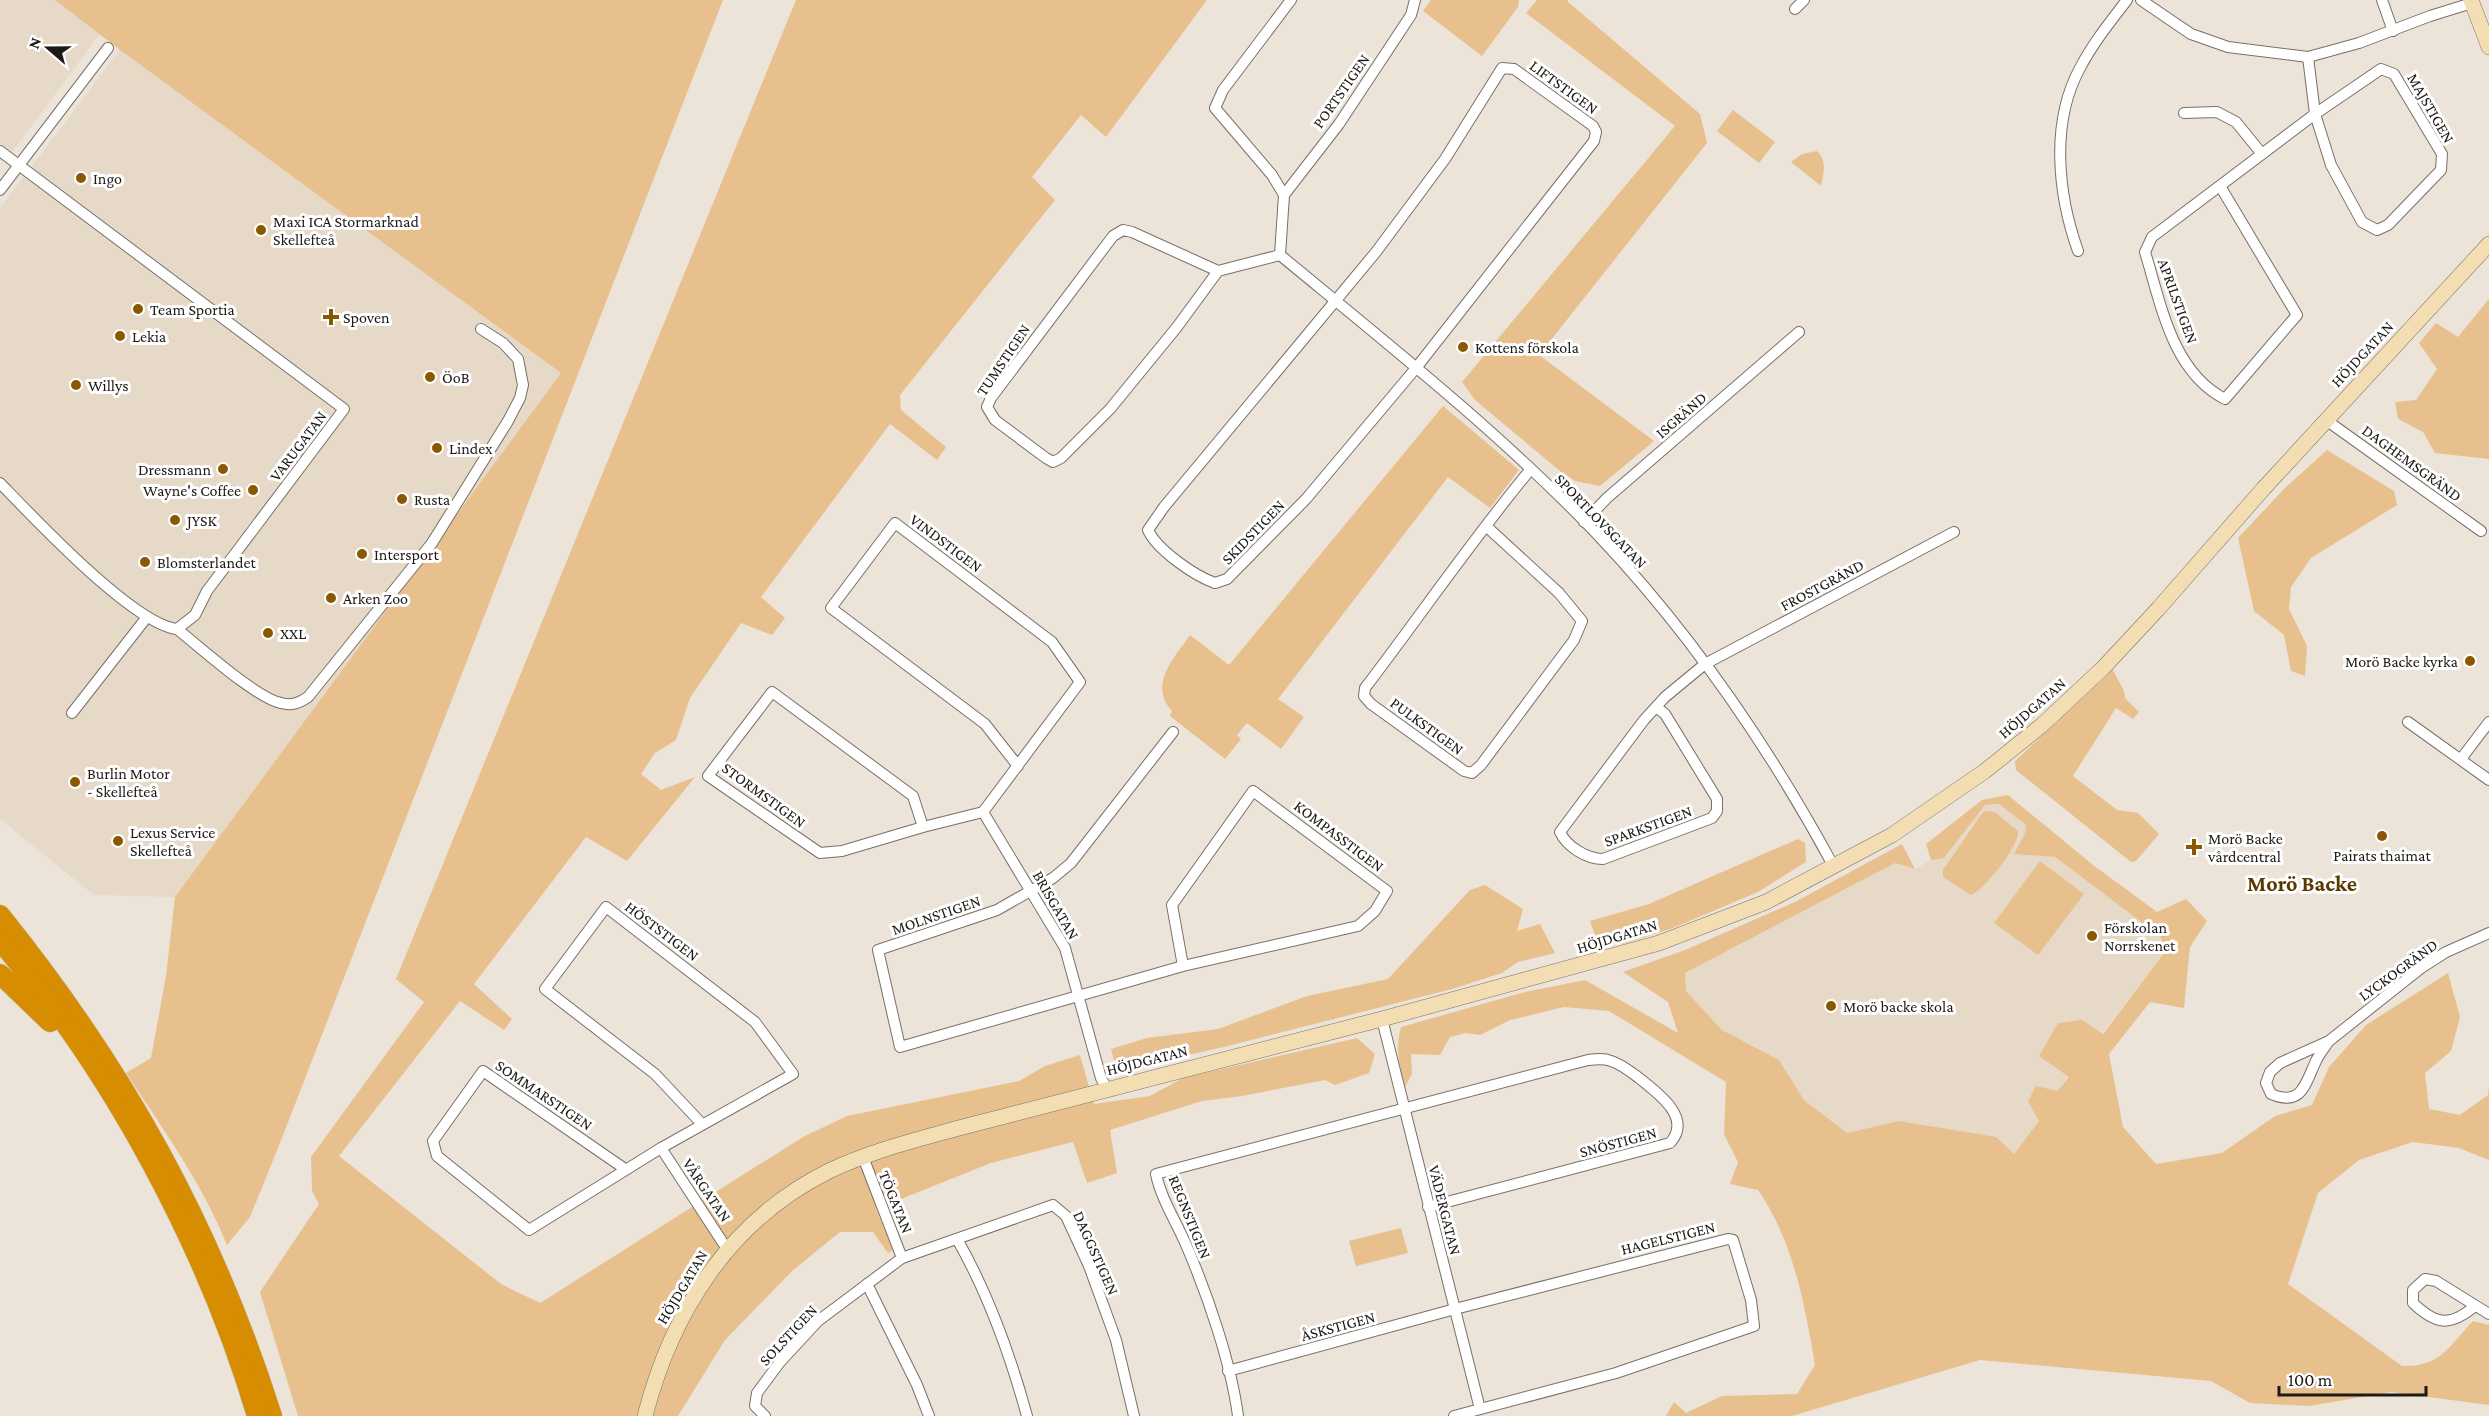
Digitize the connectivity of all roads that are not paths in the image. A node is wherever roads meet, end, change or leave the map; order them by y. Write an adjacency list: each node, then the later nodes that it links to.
1 (1291, 0): 20 (street)
2 (1415, 0): 20 (street, PORTSTIGEN)
3 (1804, 0): 8 (street)
4 (2127, 0): 22 (street)
5 (2141, 0): 12 (street)
6 (2382, 0): 9 (street)
7 (2471, 1): 9 (street); 10 (street)
8 (1795, 9)
9 (2393, 31): 12 (street)
10 (2489, 47)
11 (108, 48): 17 (street)
12 (2308, 57): 14 (street, MAJSTIGEN)
13 (2184, 113): 16 (street)
14 (2315, 114): 14 (street, MAJSTIGEN); 16 (street, APRILSTIGEN)
15 (0, 151): 17 (street, VARUGATAN)
16 (2262, 154): 18 (street, APRILSTIGEN)
17 (19, 165): 19 (street); 37 (street, VARUGATAN)
18 (2220, 186): 18 (street, APRILSTIGEN)
19 (0, 190)
20 (1284, 195): 23 (street)
21 (2489, 244): 29 (street, HÖJDGATAN)
22 (2078, 251)
23 (1280, 255): 24 (street); 25 (street, SPORTLOVSGATAN)
24 (1218, 271): 24 (street, TUMSTIGEN)
25 (1335, 301): 28 (street, SPORTLOVSGATAN); 28 (street, SKIDSTIGEN); 28 (street, LIFTSTIGEN)
26 (481, 329): 37 (street)
27 (1799, 332): 32 (street, ISGRÄND)
28 (1416, 368): 30 (street, SPORTLOVSGATAN)
29 (2326, 420): 34 (street, DAGHEMSGRÄND); 49 (street, HÖJDGATAN)
30 (1530, 470): 32 (street, SPORTLOVSGATAN); 33 (street, PULKSTIGEN)
31 (0, 483): 36 (street)
32 (1584, 522): 38 (street, SPORTLOVSGATAN)
33 (1486, 526): 33 (street, PULKSTIGEN)
34 (2481, 531)
35 (1954, 532): 38 (street, FROSTGRÄND)
36 (147, 617): 37 (street); 40 (street)
37 (177, 629)
38 (1705, 664): 39 (street, SPARKSTIGEN); 49 (street, SPORTLOVSGATAN)
39 (1656, 707): 39 (street, SPARKSTIGEN)
40 (72, 713)
41 (2408, 722): 44 (street)
42 (2489, 722): 44 (street)
43 (1173, 732): 50 (street, MOLNSTIGEN)
44 (2461, 759): 46 (street)
45 (1018, 766): 45 (street, VINDSTIGEN); 47 (street, VINDSTIGEN)
46 (2489, 780)
47 (983, 812): 48 (street, STORMSTIGEN); 50 (street, BRISGATAN)
48 (923, 827): 48 (street, STORMSTIGEN)
49 (1834, 867): 57 (street, HÖJDGATAN)
50 (1030, 891): 56 (street, BRISGATAN); 56 (street, MOLNSTIGEN)
51 (0, 915): 77 (highway)
52 (2489, 933): 58 (street, LYCKOGRÄND)
53 (0, 941): 59 (highway)
54 (1182, 966): 54 (street, KOMPASSTIGEN); 56 (street, KOMPASSTIGEN)
55 (0, 974): 59 (highway)
56 (1079, 997): 60 (street, BRISGATAN)
57 (1382, 1019): 60 (street, HÖJDGATAN); 61 (street, VÄDERGATAN)
58 (2329, 1041): 58 (street, LYCKOGRÄND)
59 (107, 1088): 76 (highway)
60 (1107, 1089): 64 (street, HÖJDGATAN)
61 (1405, 1108): 66 (street, VÄDERGATAN); 66 (street, SNÖSTIGEN); 74 (street, REGNSTIGEN)
62 (702, 1124): 62 (street, HÖSTSTIGEN); 63 (street, HÖSTSTIGEN)
63 (661, 1148): 65 (street, SOMMARSTIGEN); 68 (street, VÅRGATAN)
64 (863, 1157): 68 (street, HÖJDGATAN); 69 (street, TÖGATAN)
65 (625, 1169): 65 (street, SOMMARSTIGEN)
66 (1428, 1207): 72 (street, VÄDERGATAN)
67 (957, 1239): 69 (street, DAGGSTIGEN); 81 (street); 82 (street, DAGGSTIGEN)
68 (727, 1249): 78 (street, HÖJDGATAN)
69 (902, 1258): 70 (street, SOLSTIGEN)
70 (867, 1284): 79 (street, SOLSTIGEN); 80 (street)
71 (2475, 1306): 71 (street); 73 (street)
72 (1455, 1309): 74 (street, ÅSKSTIGEN); 75 (street, VÄDERGATAN); 75 (street, HAGELSTIGEN)
73 (2489, 1314)
74 (1228, 1371): 83 (street, REGNSTIGEN)
75 (1480, 1409): 84 (street)
76 (257, 1416)
77 (272, 1416)
78 (645, 1416)
79 (765, 1416)
80 (929, 1416)
81 (1027, 1416)
82 (1134, 1416)
83 (1238, 1416)
84 (1454, 1416)

